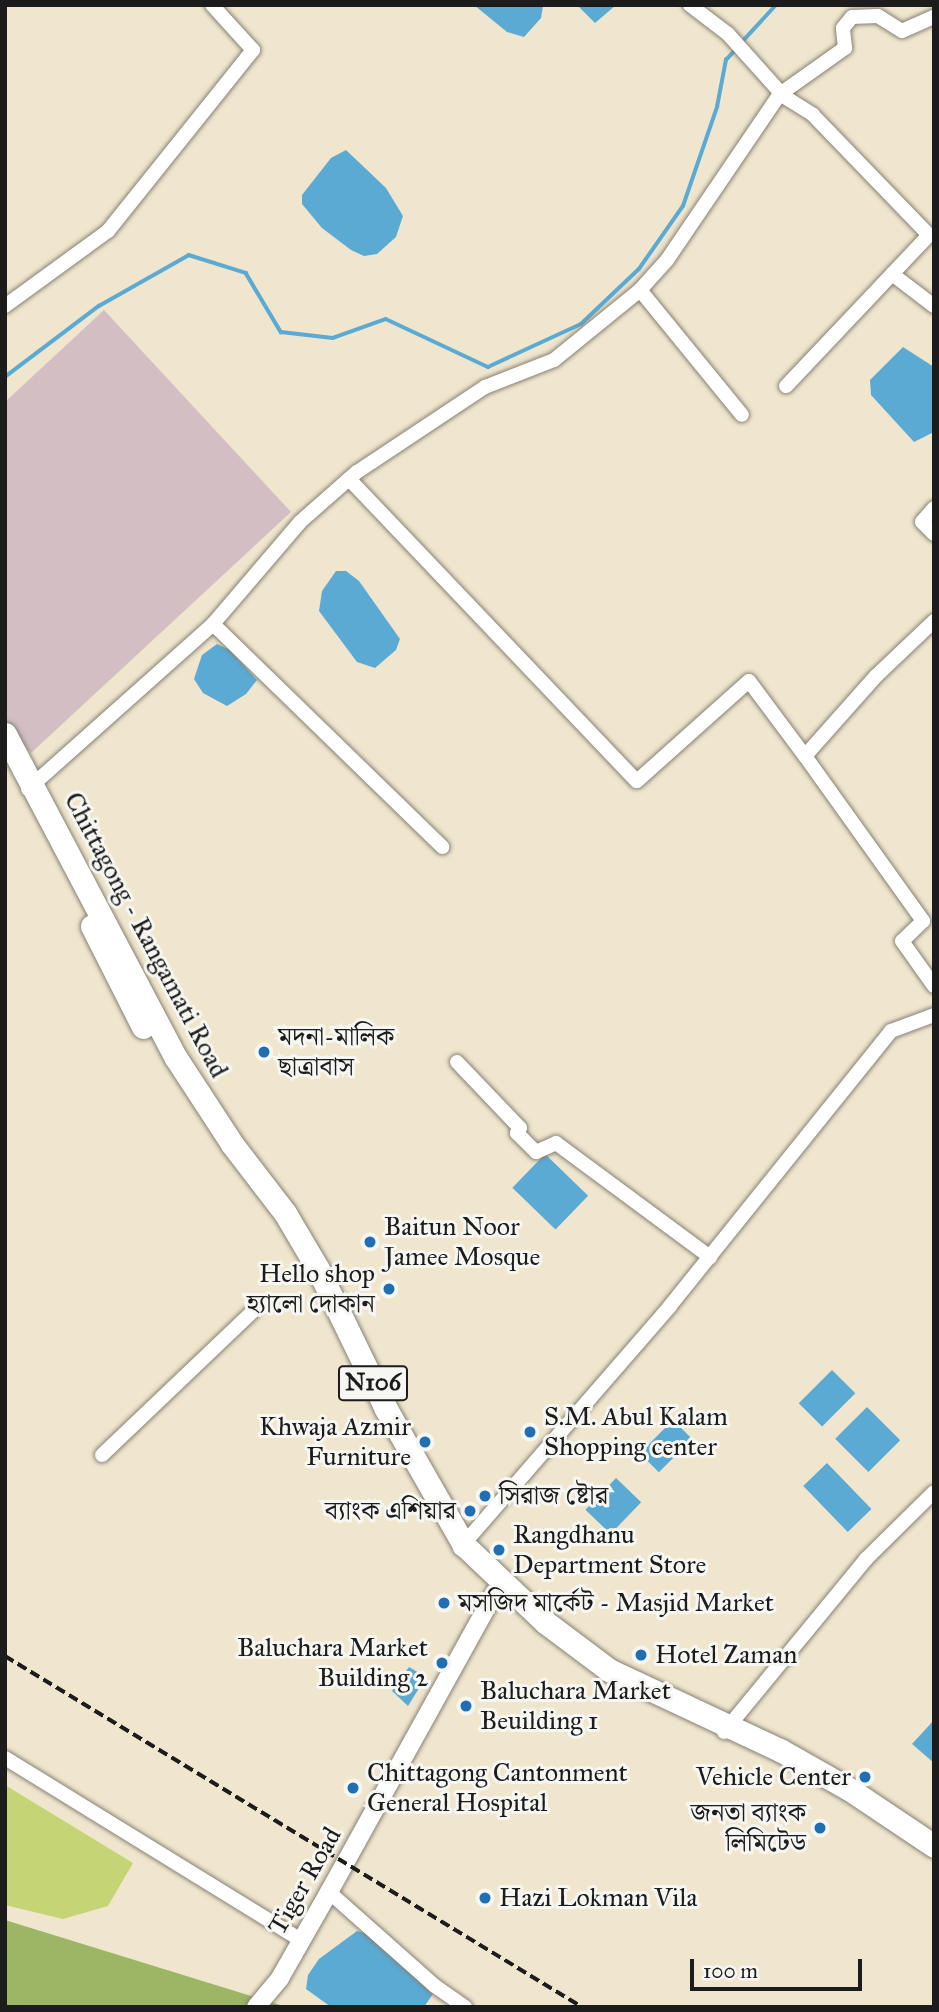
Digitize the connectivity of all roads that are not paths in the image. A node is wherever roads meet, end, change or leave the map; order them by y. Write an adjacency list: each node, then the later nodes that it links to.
1 (212, 5): 8 (street)
2 (690, 5): 4 (street)
3 (934, 18): 4 (street)
4 (780, 94): 5 (street); 7 (street)
5 (931, 237): 6 (street)
6 (892, 274): 9 (street); 10 (street)
7 (640, 290): 11 (street); 12 (street)
8 (5, 306)
9 (934, 306)
10 (786, 386)
11 (742, 415)
12 (349, 480): 16 (street); 18 (street)
13 (934, 508): 14 (street)
14 (934, 534)
15 (934, 621): 18 (street)
16 (213, 624): 20 (street); 21 (street)
17 (5, 734): 20 (highway, Chittagong - Rangamati Road / N106)
18 (805, 756): 22 (street)
19 (5, 760): 20 (highway, Chittagong - Rangamati Road / N106)
20 (29, 788): 29 (highway, Chittagong - Rangamati Road / N106)
21 (442, 847)
22 (934, 986)
23 (934, 1015): 25 (street)
24 (457, 1062): 25 (street)
25 (710, 1257): 29 (street)
26 (253, 1311): 27 (street)
27 (102, 1455)
28 (934, 1492): 31 (street)
29 (460, 1548): 30 (highway, Chittagong - Rangamati Road / N106); 31 (highway, Chittagong - Rangamati Road / N106)
30 (495, 1593): 31 (highway, Chittagong - Rangamati Road / N106); 35 (street, Tiger Road)
31 (726, 1729): 33 (highway, Chittagong - Rangamati Road / N106); 34 (highway, Chittagong - Rangamati Road / N106)
32 (5, 1758): 36 (street)
33 (934, 1846)
34 (934, 1860)
35 (329, 1892): 36 (street, Tiger Road); 38 (street)
36 (301, 1941): 37 (street, Tiger Road)
37 (257, 2007)
38 (465, 2007)

